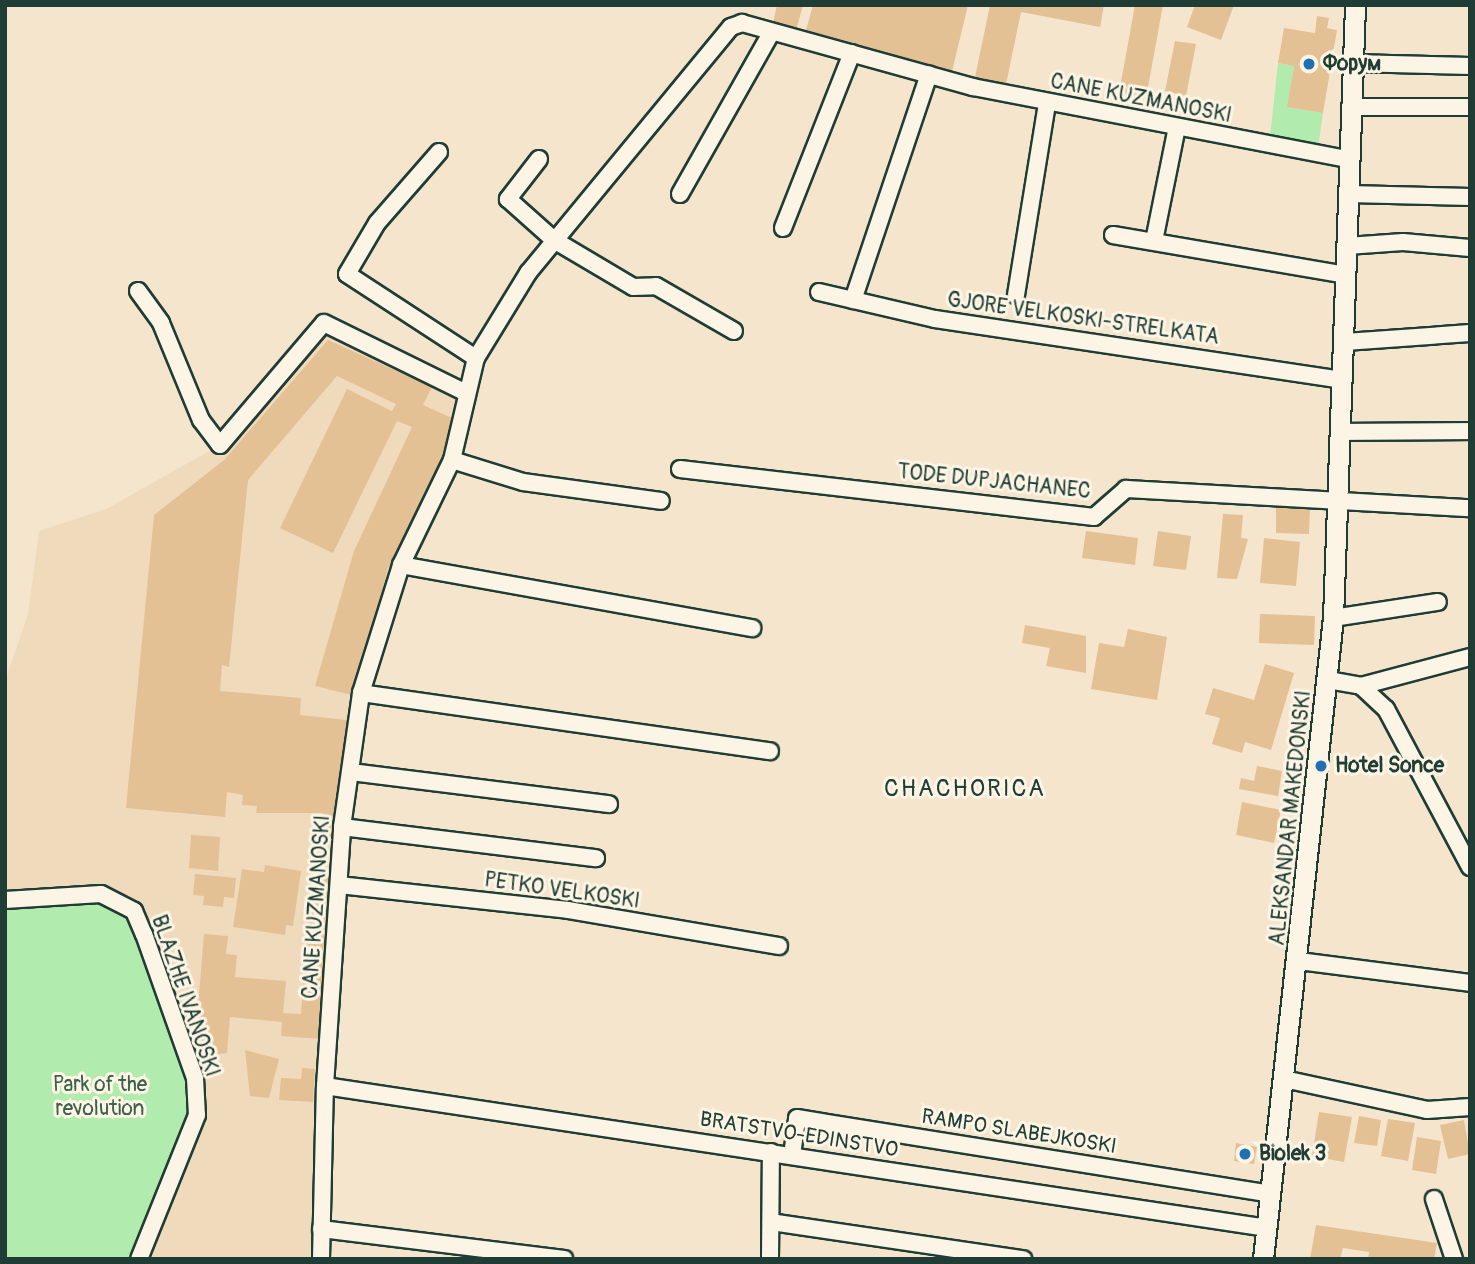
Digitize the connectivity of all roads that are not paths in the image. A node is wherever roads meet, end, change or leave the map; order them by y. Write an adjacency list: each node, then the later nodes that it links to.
1 (1355, 5): 4 (street, ALEKSANDAR MAKEDONSKI)
2 (771, 33): 3 (street, CANE KUZMANOSKI); 14 (street); 19 (street, CANE KUZMANOSKI)
3 (852, 53): 6 (street, CANE KUZMANOSKI); 17 (street)
4 (1353, 63): 5 (street); 8 (street, ALEKSANDAR MAKEDONSKI)
5 (1470, 66)
6 (929, 74): 7 (street, CANE KUZMANOSKI); 27 (street)
7 (1047, 103): 10 (street, CANE KUZMANOSKI); 26 (street)
8 (1350, 107): 9 (street); 13 (street, ALEKSANDAR MAKEDONSKI)
9 (1470, 107)
10 (1177, 127): 13 (street, CANE KUZMANOSKI); 20 (street)
11 (439, 152): 31 (street)
12 (539, 159): 19 (street)
13 (1348, 159): 15 (street, ALEKSANDAR MAKEDONSKI)
14 (680, 194)
15 (1349, 194): 16 (street); 21 (street, ALEKSANDAR MAKEDONSKI)
16 (1470, 197)
17 (783, 228)
18 (1113, 235): 20 (street)
19 (554, 240): 28 (street); 31 (street, CANE KUZMANOSKI)
20 (1154, 241): 23 (street)
21 (1347, 246): 22 (street); 23 (street, ALEKSANDAR MAKEDONSKI)
22 (1470, 248)
23 (1346, 275): 30 (street, ALEKSANDAR MAKEDONSKI)
24 (138, 290): 33 (street)
25 (819, 292): 27 (street, GJORE VELKOSKI-STRELKATA)
26 (1016, 295)
27 (853, 299): 32 (street, GJORE VELKOSKI-STRELKATA)
28 (734, 331)
29 (1470, 333): 30 (street)
30 (1345, 342): 32 (street, ALEKSANDAR MAKEDONSKI)
31 (476, 358): 33 (street, CANE KUZMANOSKI)
32 (1343, 380): 35 (street, ALEKSANDAR MAKEDONSKI)
33 (464, 392): 36 (street, CANE KUZMANOSKI)
34 (1470, 431): 35 (street)
35 (1342, 432): 39 (street, ALEKSANDAR MAKEDONSKI)
36 (452, 460): 38 (street); 41 (street, CANE KUZMANOSKI)
37 (680, 469): 39 (street, TODE DUPJACHANEC)
38 (661, 501)
39 (1338, 504): 40 (street); 43 (street, ALEKSANDAR MAKEDONSKI)
40 (1470, 508)
41 (401, 565): 44 (street); 48 (street, CANE KUZMANOSKI)
42 (1438, 601): 43 (street)
43 (1333, 618): 46 (street, ALEKSANDAR MAKEDONSKI)
44 (752, 628)
45 (1470, 657): 47 (street, ALEKSANDAR MAKEDONSKI)
46 (1328, 680): 47 (street, ALEKSANDAR MAKEDONSKI); 58 (street, ALEKSANDAR MAKEDONSKI)
47 (1361, 686): 54 (street)
48 (361, 693): 49 (street); 50 (street, CANE KUZMANOSKI)
49 (770, 751)
50 (351, 772): 51 (street); 52 (street, CANE KUZMANOSKI)
51 (609, 804)
52 (342, 827): 53 (street, PETKO VELKOSKI); 55 (street, CANE KUZMANOSKI)
53 (596, 858)
54 (1470, 867)
55 (339, 885): 57 (street, PETKO VELKOSKI); 61 (street, CANE KUZMANOSKI)
56 (5, 900): 70 (street, BLAZHE IVANOSKI)
57 (779, 946)
58 (1299, 961): 59 (street, ALEKSANDAR MAKEDONSKI); 60 (street, ALEKSANDAR MAKEDONSKI)
59 (1470, 983)
60 (1284, 1079): 62 (street); 65 (street, ALEKSANDAR MAKEDONSKI)
61 (325, 1086): 63 (street, BRATSTVO-EDINSTVO); 69 (street, CANE KUZMANOSKI)
62 (1470, 1107)
63 (771, 1152): 64 (street, BRATSTVO-EDINSTVO); 67 (street)
64 (792, 1155): 65 (street, RAMPO SLABEJKOSKI); 68 (street, BRATSTVO-EDINSTVO)
65 (1271, 1194): 68 (street, ALEKSANDAR MAKEDONSKI)
66 (1434, 1199): 76 (street)
67 (771, 1222): 73 (street); 74 (street)
68 (1267, 1228): 75 (street, ALEKSANDAR MAKEDONSKI)
69 (321, 1229): 71 (street, CANE KUZMANOSKI); 72 (street)
70 (139, 1259)
71 (321, 1259)
72 (564, 1259)
73 (770, 1259)
74 (1024, 1259)
75 (1263, 1259)
76 (1454, 1259)

